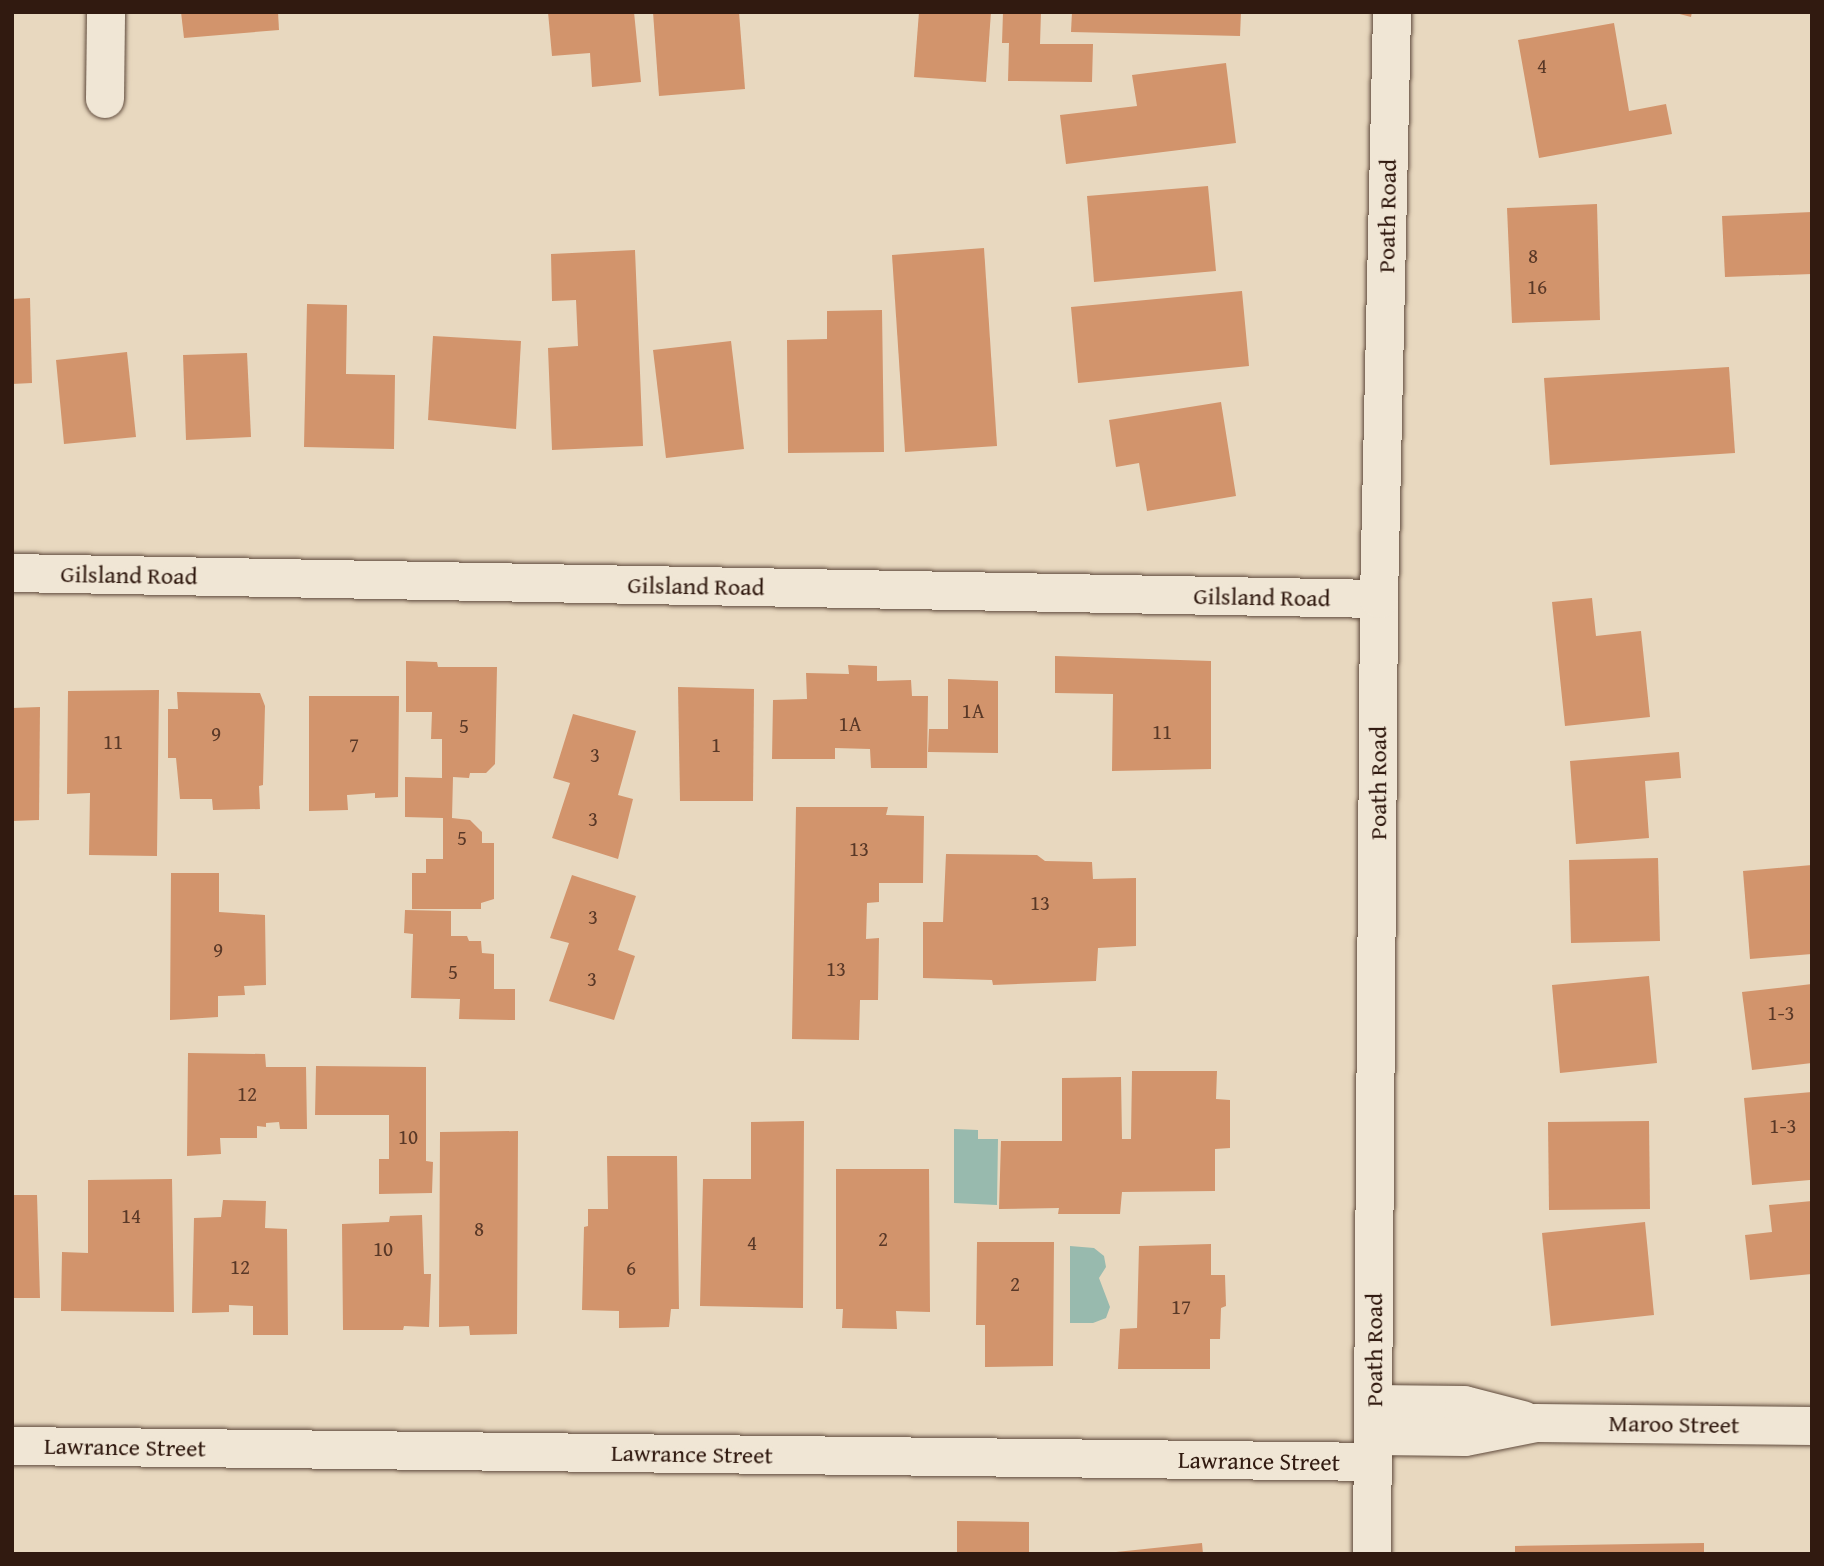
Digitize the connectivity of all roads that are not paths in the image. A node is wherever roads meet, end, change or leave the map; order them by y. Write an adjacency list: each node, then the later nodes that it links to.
1 (106, 12): 3 (street)
2 (1392, 12): 5 (street, Poath Road)
3 (105, 99)
4 (12, 573): 5 (street, Gilsland Road)
5 (1379, 599): 7 (street, Poath Road)
6 (1812, 1426): 7 (street, Maroo Street)
7 (1374, 1434): 8 (street, Lawrance Street); 9 (street, Poath Road)
8 (12, 1446)
9 (1372, 1554)

